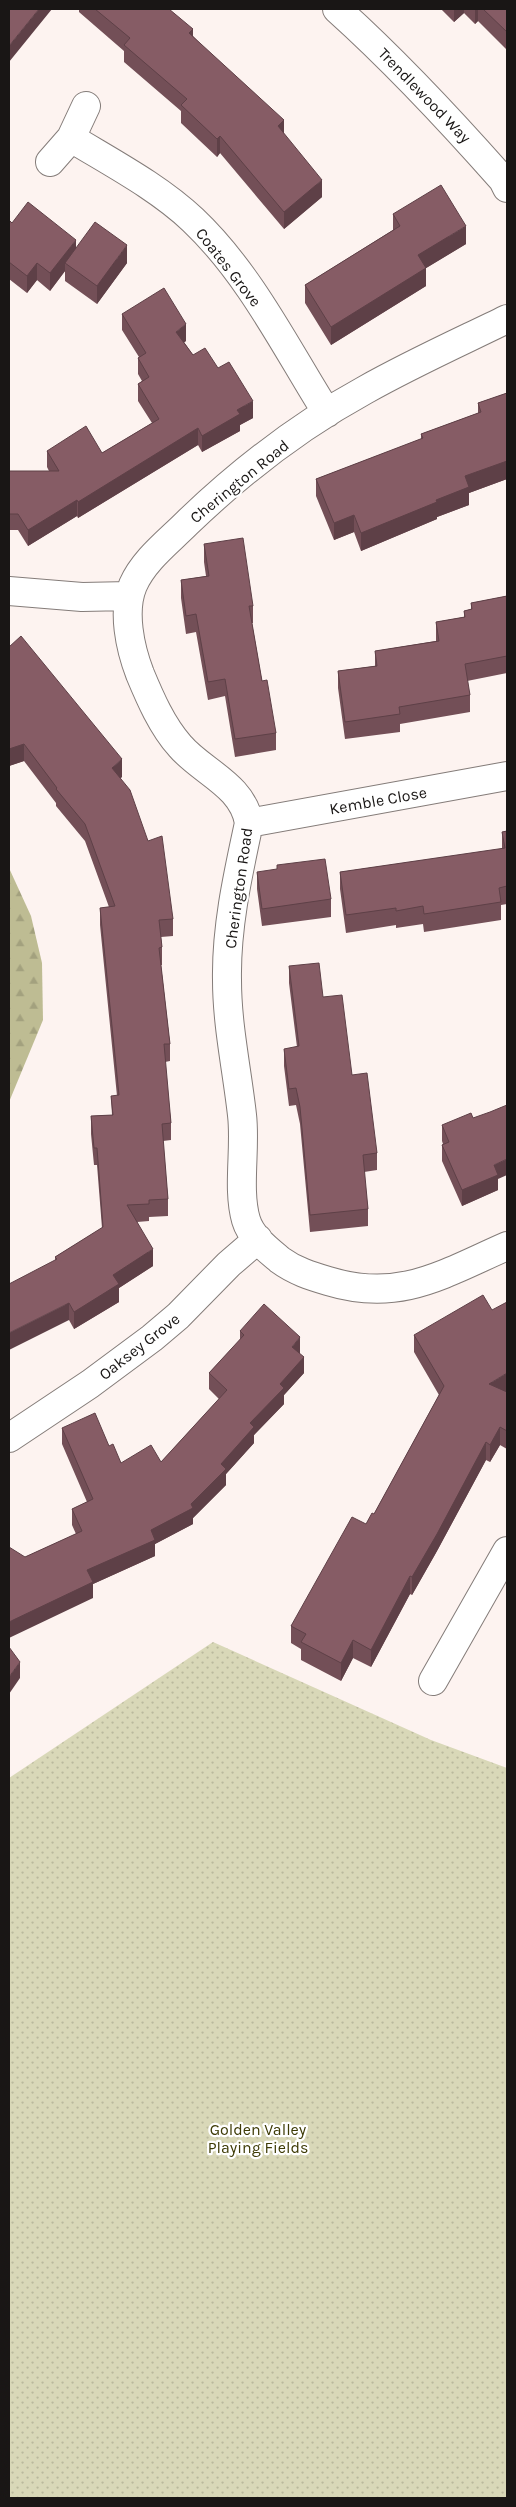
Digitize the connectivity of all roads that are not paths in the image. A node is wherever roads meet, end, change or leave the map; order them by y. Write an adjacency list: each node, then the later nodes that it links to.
1 (337, 9): 5 (street, Trendlewood Way)
2 (86, 106): 3 (street)
3 (71, 138): 4 (street); 7 (street, Coates Grove)
4 (50, 162)
5 (507, 188)
6 (507, 319): 7 (street, Cherington Road)
7 (327, 413): 9 (street, Cherington Road)
8 (9, 591): 9 (street)
9 (129, 596): 11 (street, Cherington Road)
10 (507, 776): 11 (street, Kemble Close)
11 (249, 823): 12 (street, Cherington Road)
12 (258, 1239): 13 (street, Cherington Road); 14 (street, Oaksey Grove)
13 (507, 1246)
14 (9, 1438)
15 (507, 1551): 16 (street)
16 (434, 1681)

